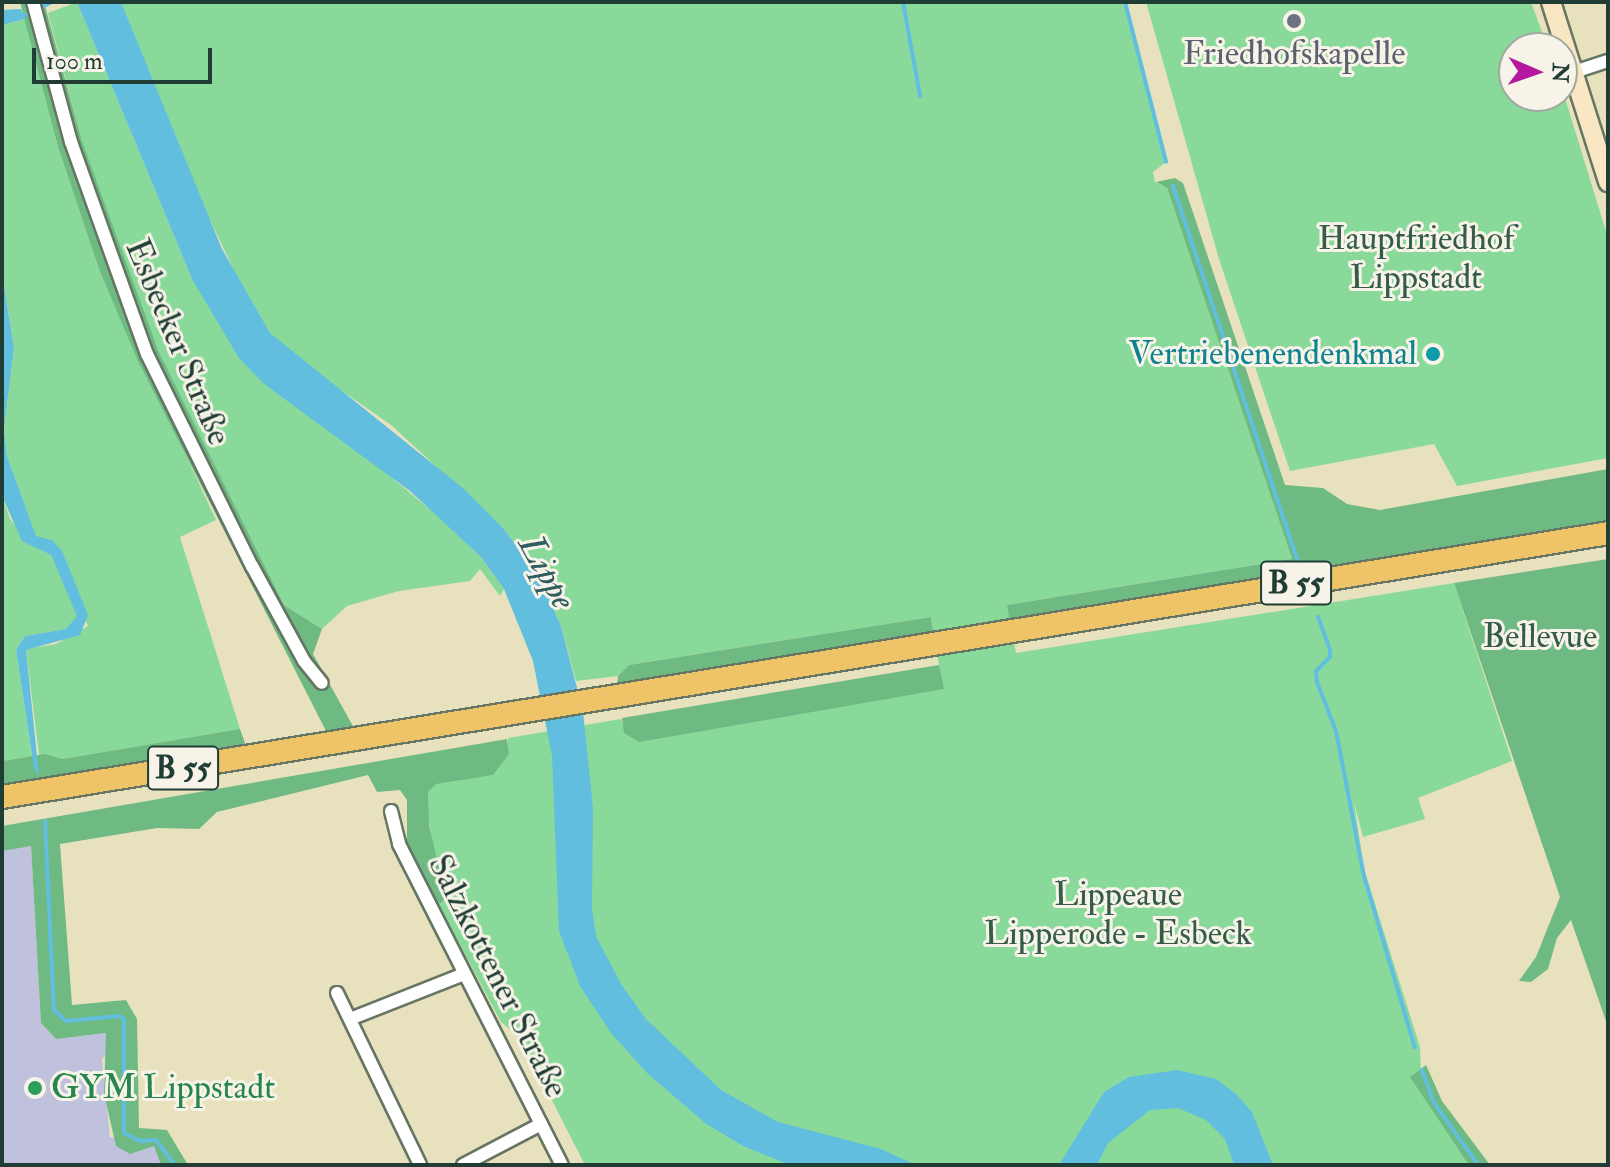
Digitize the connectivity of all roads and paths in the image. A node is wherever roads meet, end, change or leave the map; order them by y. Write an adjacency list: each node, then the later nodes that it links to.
1 (1551, 2): 3 (main road)
2 (34, 9): 11 (street, Esbecker Straße)
3 (1562, 32)
4 (1608, 61): 5 (street)
5 (1578, 71)
6 (1578, 75): 7 (main road)
7 (1608, 182)
8 (1608, 533): 10 (highway, B 55)
9 (1608, 548): 10 (highway, B 55)
10 (1490, 557): 12 (highway, B 55)
11 (322, 683)
12 (475, 726): 13 (highway, B 55); 14 (highway, B 55)
13 (2, 797)
14 (2, 811)
15 (391, 811): 16 (street, Salzkottener Straße)
16 (464, 974): 18 (street); 19 (street, Salzkottener Straße)
17 (337, 993): 18 (street)
18 (350, 1019): 20 (street)
19 (541, 1124): 21 (street); 22 (street, Salzkottener Straße)
20 (420, 1165)
21 (463, 1165)
22 (562, 1165)

